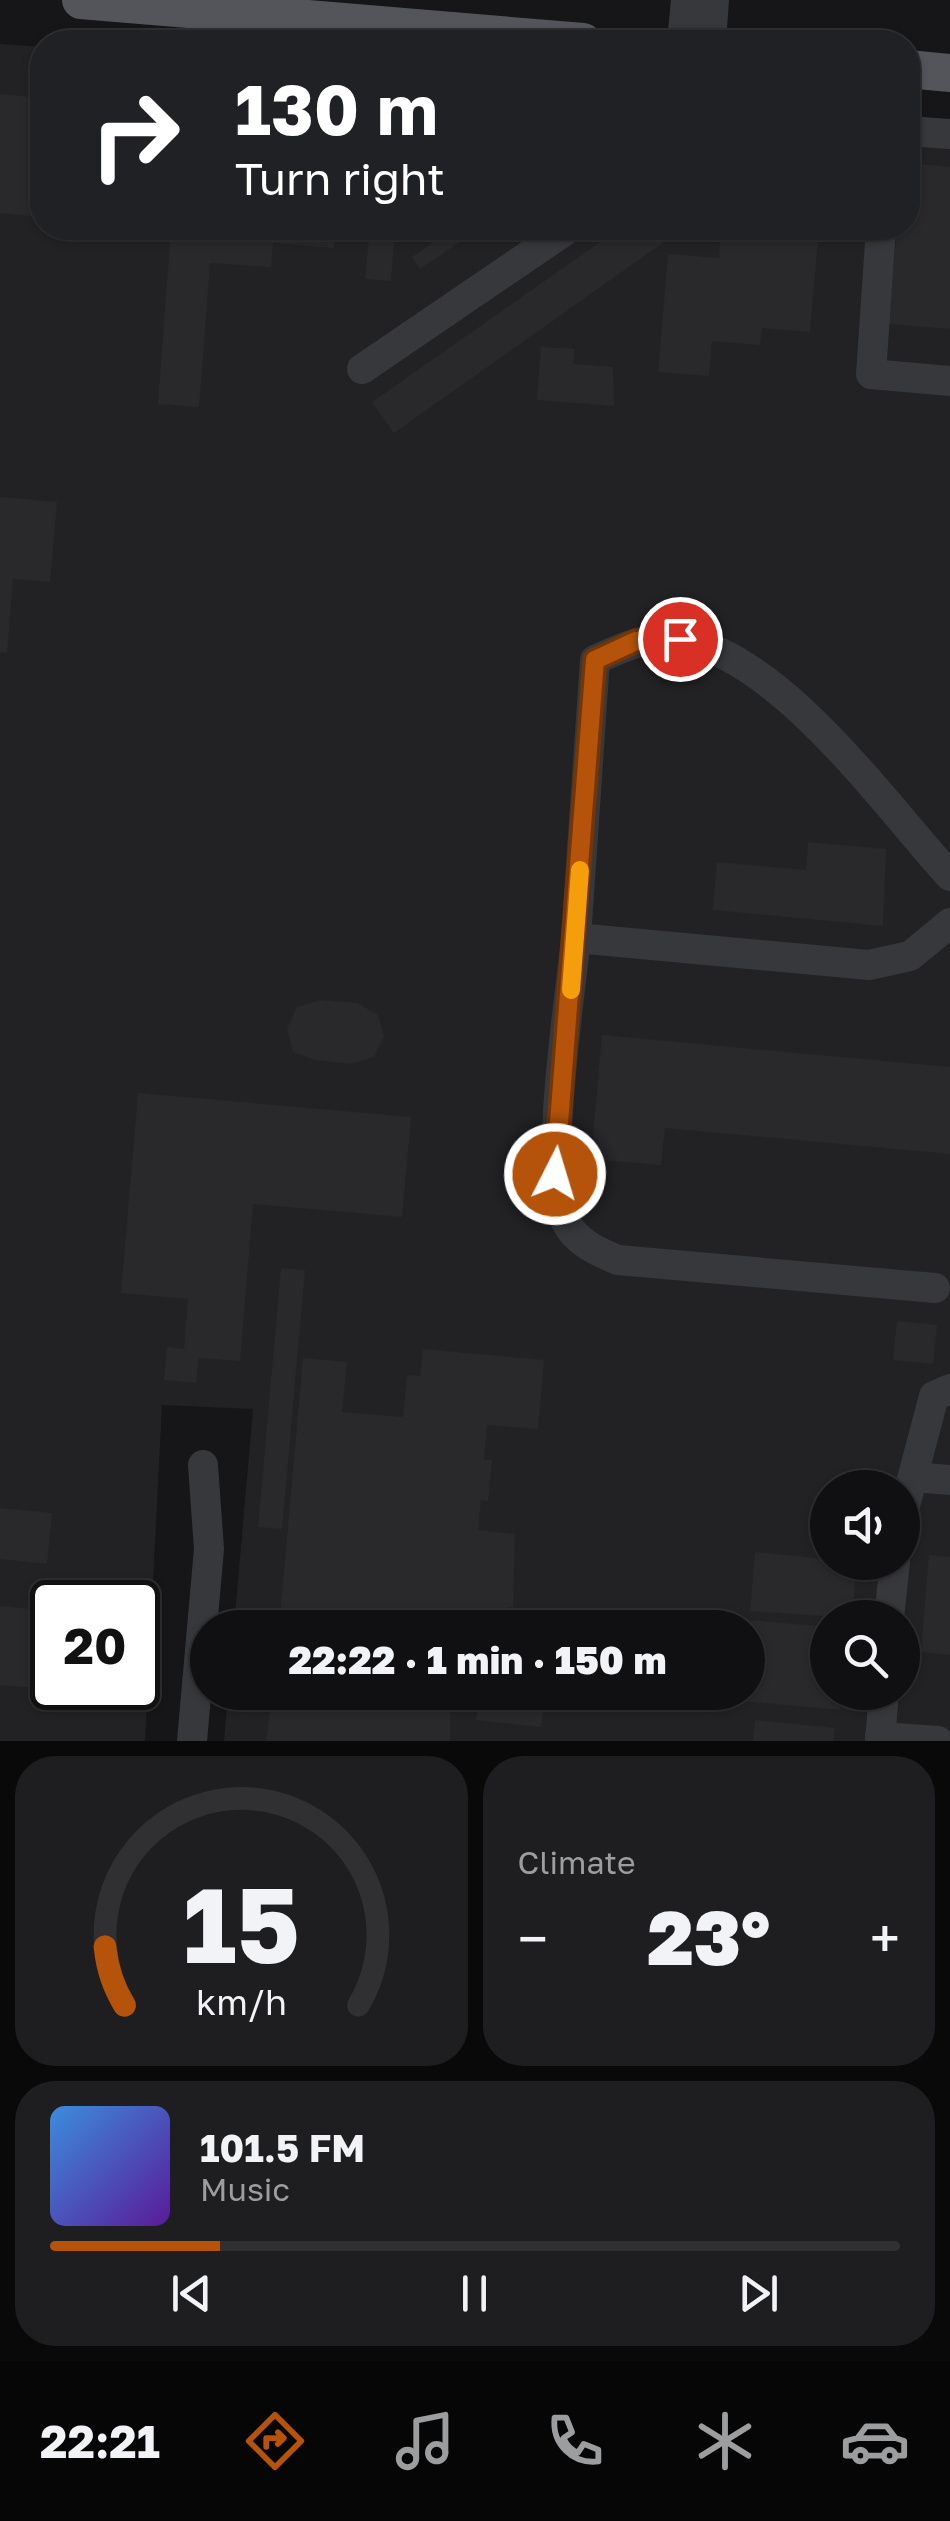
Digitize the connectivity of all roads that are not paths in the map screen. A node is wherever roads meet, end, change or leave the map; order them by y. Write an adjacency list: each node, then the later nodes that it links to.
1 (80, 0): 4 (main road)
2 (686, 0): 6 (street)
3 (714, 0): 7 (street)
4 (347, 11): 5 (main road)
5 (492, 30)
6 (683, 30)
7 (712, 30)
8 (920, 71): 9 (main road)
9 (950, 72)
10 (920, 132): 11 (street)
11 (950, 134)
12 (551, 240): 14 (street)
13 (880, 240): 15 (street)
14 (362, 369)
15 (950, 381)
16 (950, 876): 18 (street)
17 (950, 923): 18 (street)
18 (576, 938): 19 (street)
19 (935, 1288)
20 (950, 1390): 21 (street)
21 (938, 1431): 23 (street)
22 (204, 1464): 28 (street)
23 (917, 1470)
24 (920, 1478): 25 (street)
25 (950, 1480)
26 (882, 1710): 27 (street)
27 (880, 1739): 29 (street)
28 (192, 1741)
29 (938, 1741)

